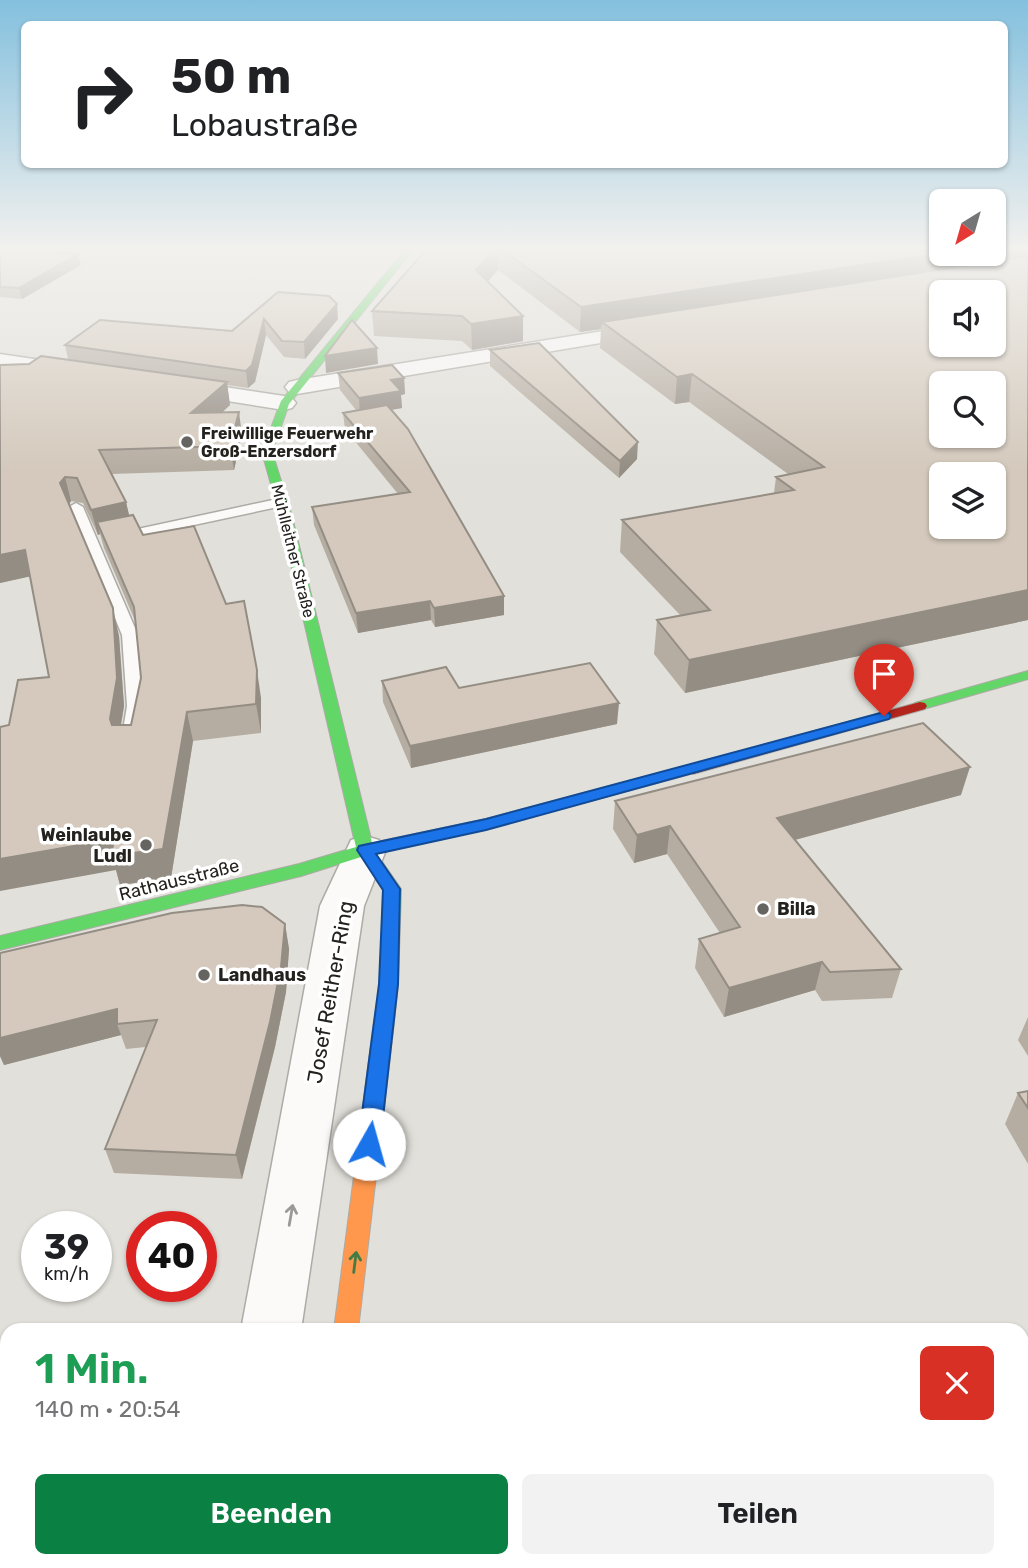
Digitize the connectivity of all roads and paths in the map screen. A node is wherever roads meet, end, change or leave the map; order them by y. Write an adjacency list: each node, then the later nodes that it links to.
1 (348, 324): 6 (street, Mühlleitner Straße)
2 (679, 325): 6 (street)
3 (0, 361): 4 (street)
4 (98, 375)
5 (151, 383): 6 (street)
6 (290, 395): 7 (street, Mühlleitner Straße)
7 (282, 502): 9 (lane); 12 (street, Mühlleitner Straße)
8 (76, 508): 9 (lane)
9 (92, 543): 11 (lane)
10 (1028, 675): 12 (street, Rathausstraße)
11 (129, 748)
12 (365, 850): 13 (street, Rathausstraße); 14 (street, Josef Reither-Ring, one-way to 12); 15 (street, one-way to 12)
13 (0, 943)
14 (272, 1323)
15 (347, 1323)

